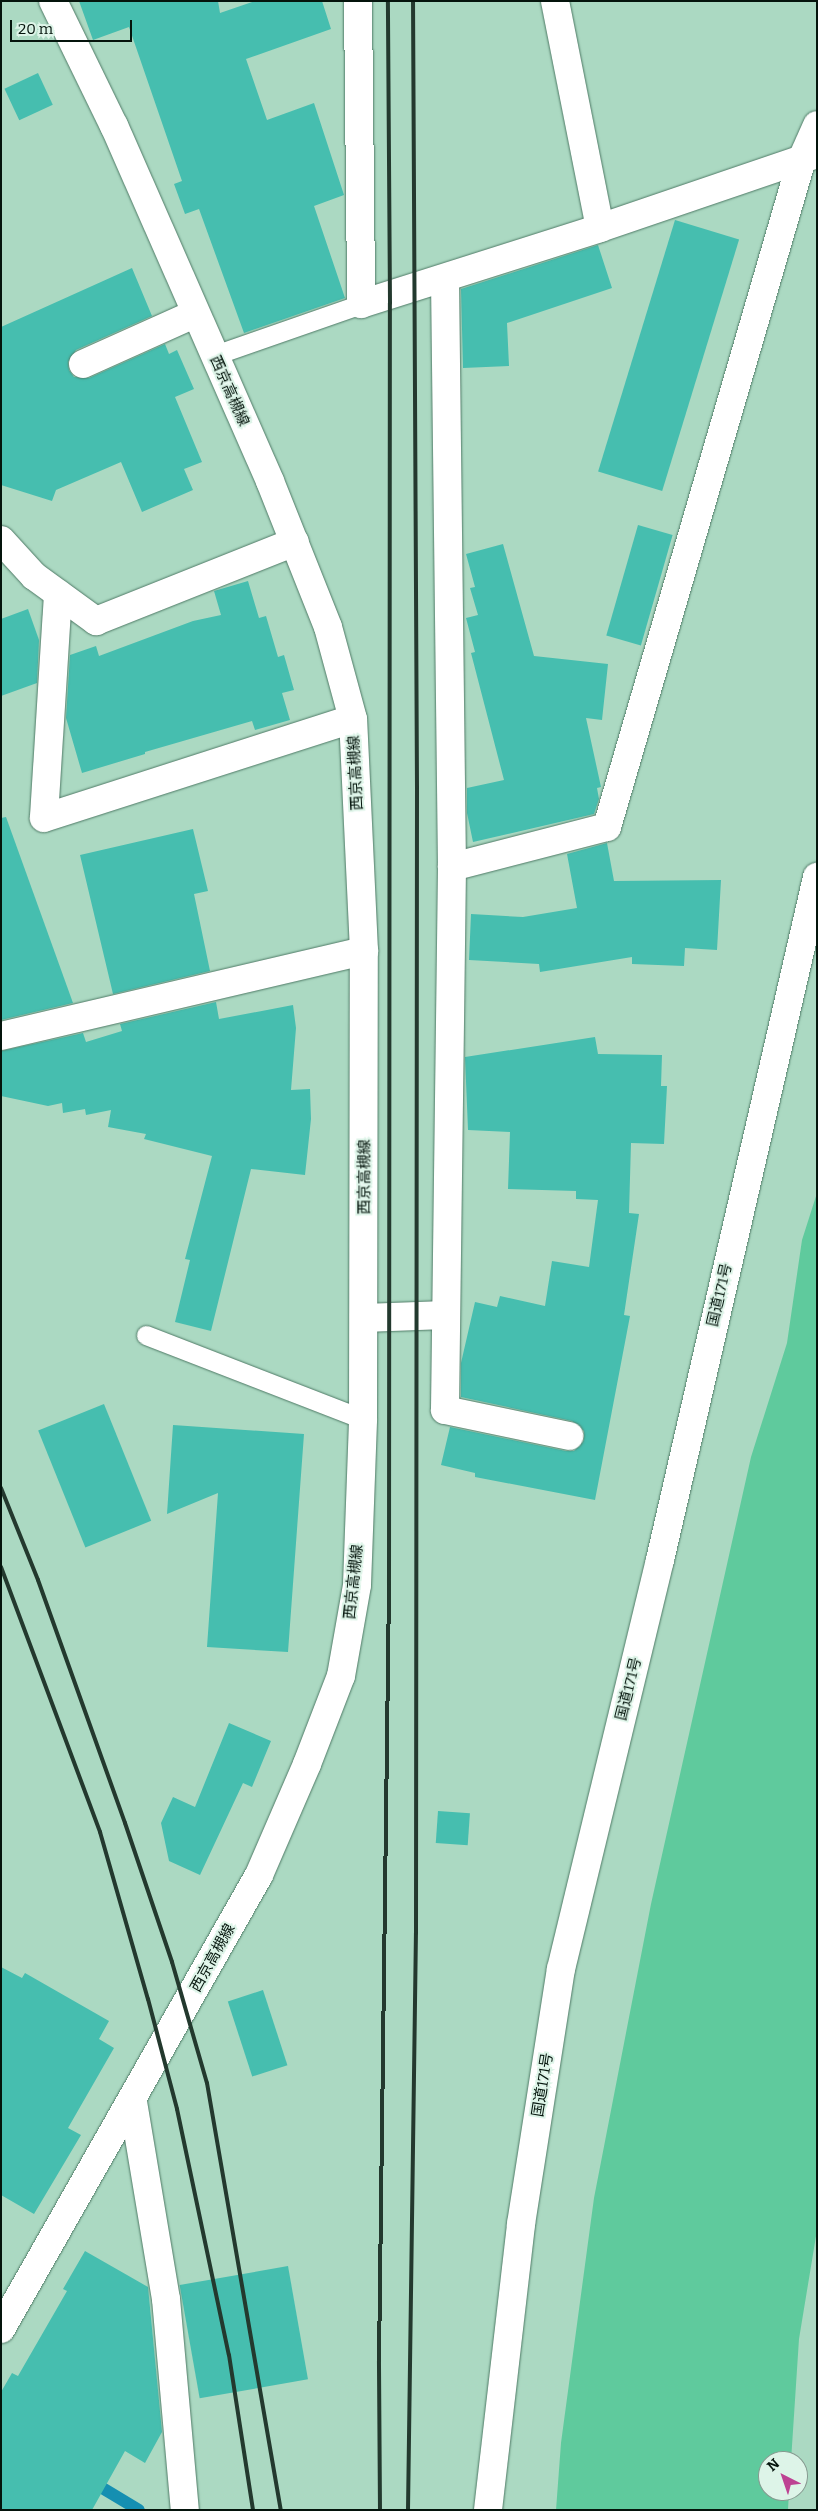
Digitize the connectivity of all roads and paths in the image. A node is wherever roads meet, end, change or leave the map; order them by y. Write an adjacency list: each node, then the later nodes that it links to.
1 (54, 1): 9 (main road, 西京高槻線)
2 (358, 1): 8 (main road)
3 (555, 1): 6 (main road)
4 (817, 125): 5 (main road)
5 (809, 157): 6 (main road); 16 (main road)
6 (600, 228): 7 (main road)
7 (445, 279): 8 (main road); 16 (main road)
8 (361, 304): 10 (lane)
9 (194, 314): 10 (main road, 西京高槻線); 11 (main road)
10 (212, 356): 13 (main road, 西京高槻線)
11 (83, 364)
12 (1, 540): 14 (main road)
13 (295, 542): 14 (main road); 15 (main road, 西京高槻線)
14 (58, 594): 15 (main road)
15 (353, 719): 18 (main road, 西京高槻線)
16 (452, 867): 20 (main road)
17 (817, 877): 28 (main road, 国道171号)
18 (364, 951): 19 (main road); 21 (main road, 西京高槻線)
19 (1, 1036)
20 (445, 1315): 21 (main road); 24 (main road)
21 (364, 1318): 23 (main road, 西京高槻線)
22 (146, 1335): 23 (lane)
23 (363, 1419): 25 (main road, 西京高槻線)
24 (569, 1436)
25 (133, 2102): 26 (main road, 西京高槻線); 27 (main road)
26 (1, 2329)
27 (185, 2510)
28 (488, 2510)

